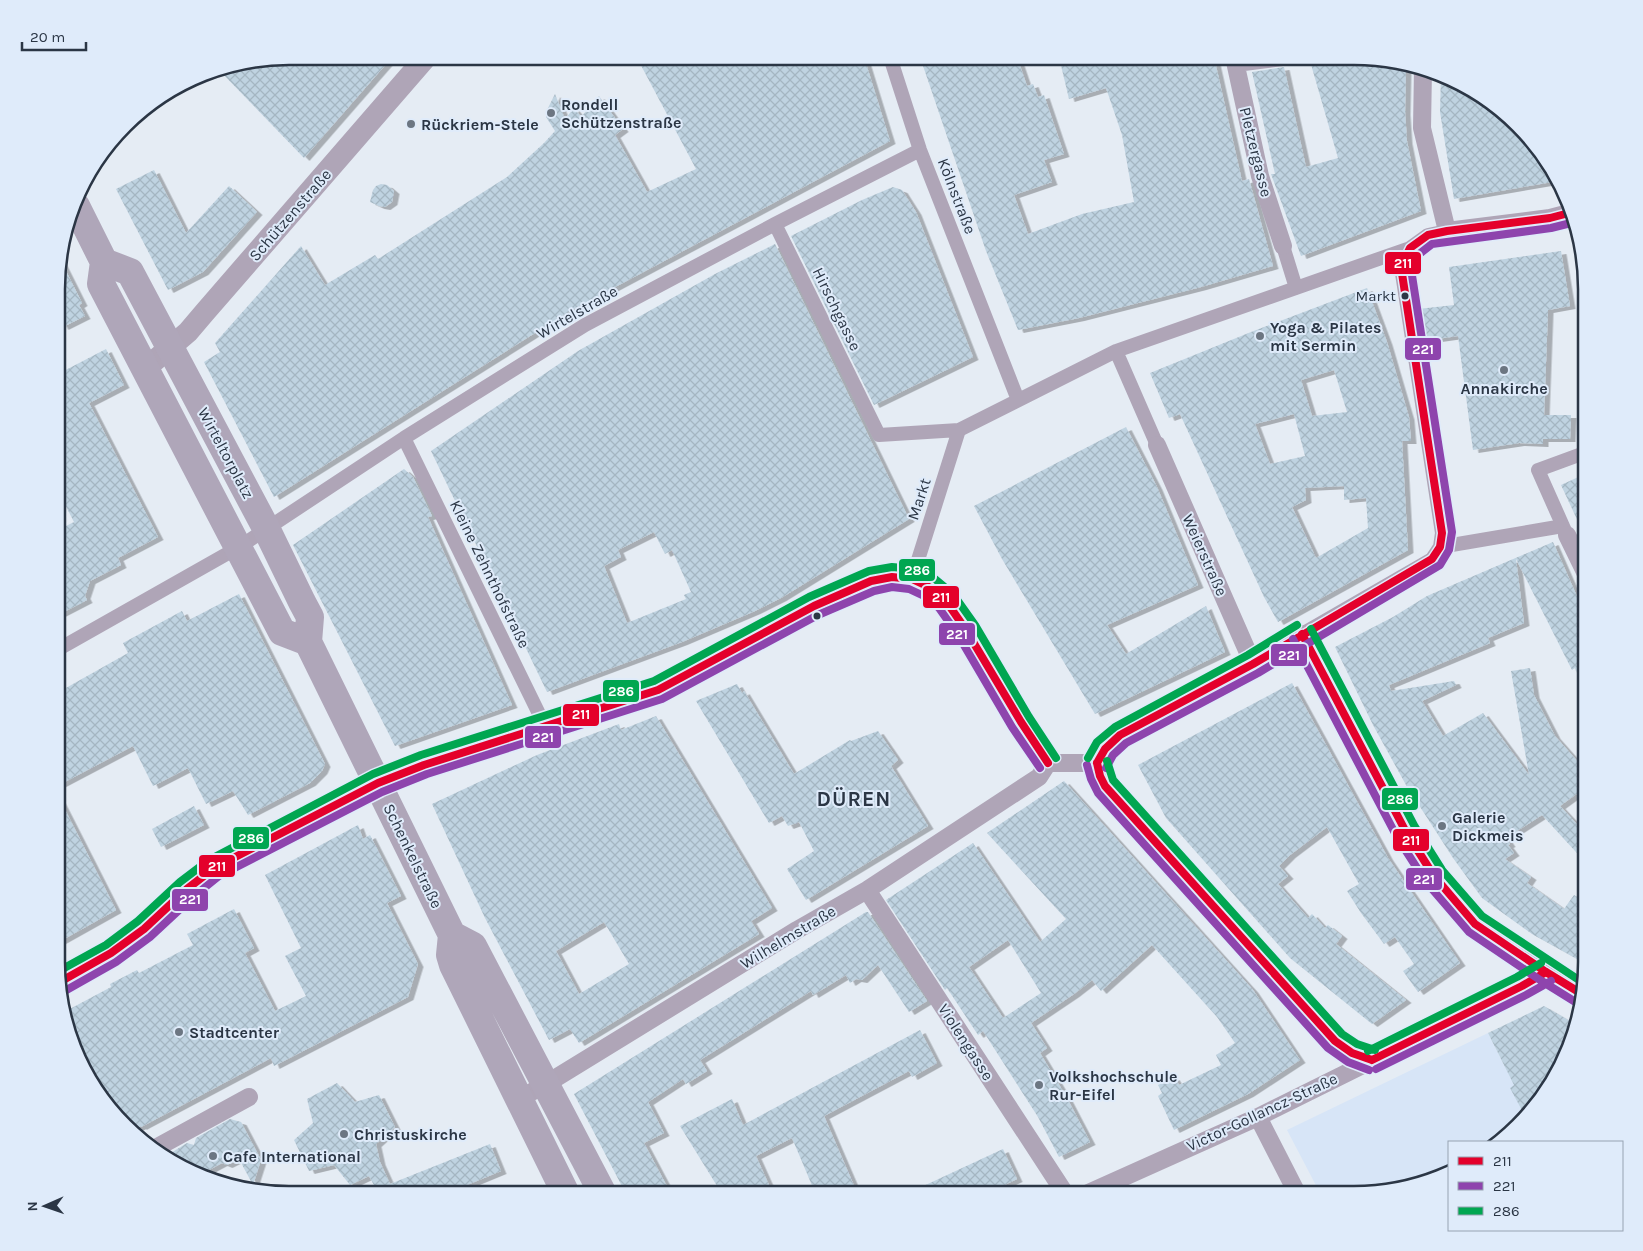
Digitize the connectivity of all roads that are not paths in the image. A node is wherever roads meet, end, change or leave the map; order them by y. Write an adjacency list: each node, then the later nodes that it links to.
1 (419, 65): 14 (street, Schützenstraße)
2 (893, 65): 5 (street, Kölnstraße)
3 (1236, 65): 10 (street, Pletzergasse)
4 (1423, 76): 9 (street)
5 (920, 150): 8 (street, Wirtelstraße); 17 (street, Kölnstraße)
6 (79, 212): 12 (main road)
7 (1565, 214): 9 (street)
8 (776, 224): 18 (street, Hirschgasse); 19 (street, Wirtelstraße)
9 (1447, 230): 11 (street)
10 (1283, 246): 13 (street)
11 (1410, 248): 13 (street); 25 (street)
12 (104, 262): 14 (main road, Wirteltorplatz); 16 (main road, Wirteltorplatz)
13 (1296, 288): 15 (street)
14 (171, 348): 16 (street, Schützenstraße); 22 (main road, Wirteltorplatz)
15 (1116, 351): 17 (street); 20 (street)
16 (146, 368): 24 (main road, Wirteltorplatz)
17 (1018, 400): 18 (street)
18 (959, 430): 27 (street, Markt)
19 (404, 438): 22 (street, Wirtelstraße); 32 (street, Kleine Zehnthofstraße)
20 (1157, 445): 31 (street, Weierstraße)
21 (1578, 455): 23 (street)
22 (267, 530): 24 (street); 29 (main road)
23 (1565, 531): 25 (street); 26 (street)
24 (239, 547): 29 (main road); 30 (street)
25 (1440, 547): 28 (street)
26 (1578, 559)
27 (912, 579): 32 (street); 33 (street)
28 (1302, 634): 31 (street); 38 (street)
29 (308, 642): 35 (main road, Schenkelstraße)
30 (65, 646)
31 (1253, 664): 34 (street)
32 (545, 726): 35 (street)
33 (1048, 763): 34 (street); 36 (street, Wilhelmstraße)
34 (1097, 763): 41 (street)
35 (378, 783): 37 (main road, Schenkelstraße); 39 (street)
36 (867, 890): 42 (street, Wilhelmstraße); 49 (street, Violengasse)
37 (452, 935): 42 (main road); 44 (main road, Schenkelstraße)
38 (1546, 972): 40 (street); 41 (street, Victor-Gollancz-Straße)
39 (65, 979)
40 (1576, 990)
41 (1372, 1060): 45 (street, Victor-Gollancz-Straße)
42 (546, 1084): 44 (street, Wilhelmstraße); 48 (main road)
43 (249, 1097): 46 (street)
44 (519, 1099): 47 (main road, Schenkelstraße)
45 (1258, 1116): 50 (street, Victor-Gollancz-Straße); 51 (street)
46 (160, 1145)
47 (562, 1186)
48 (600, 1186)
49 (1060, 1186)
50 (1104, 1186)
51 (1293, 1186)

